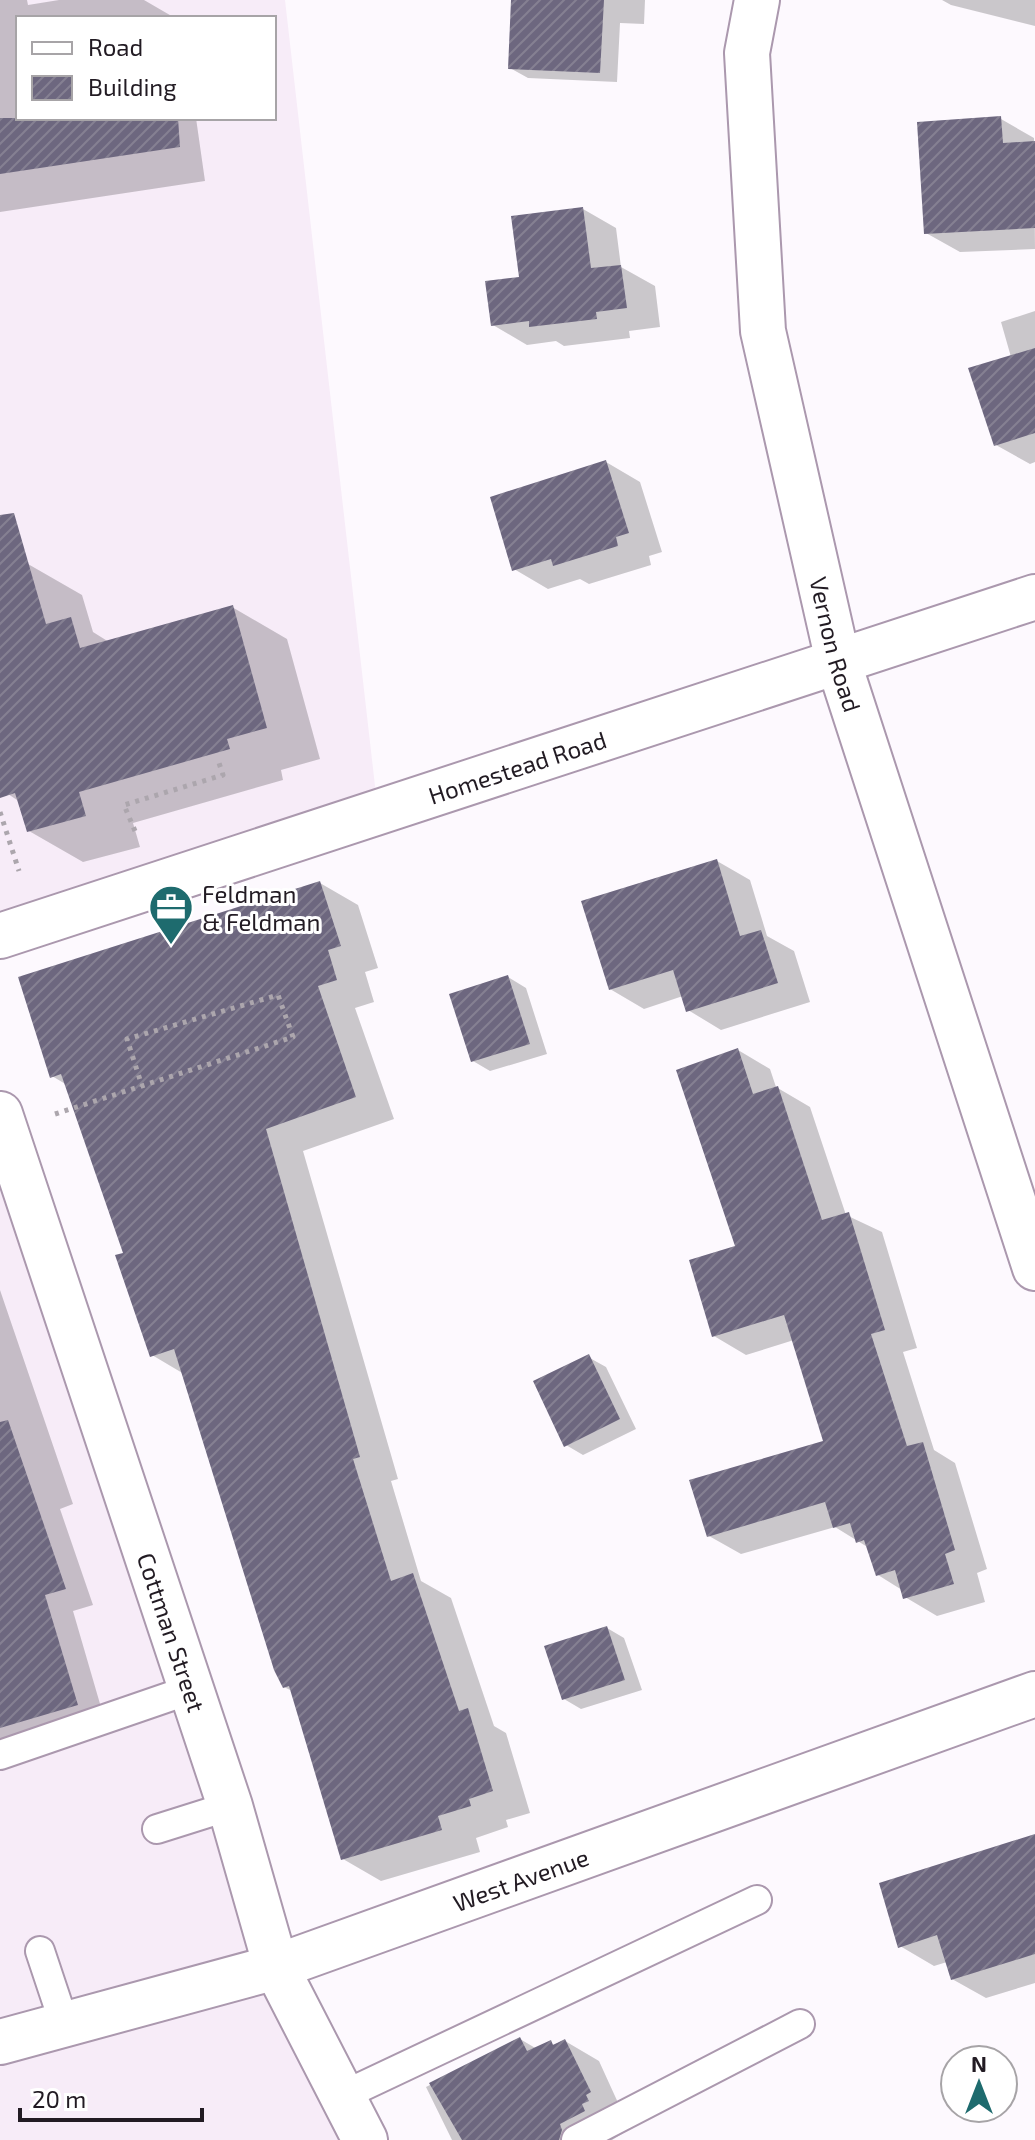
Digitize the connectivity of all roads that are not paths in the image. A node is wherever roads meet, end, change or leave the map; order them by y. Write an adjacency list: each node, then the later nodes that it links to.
1 (757, 0): 3 (street, Vernon Road)
2 (1035, 597): 3 (street, Homestead Road)
3 (838, 661): 4 (street, Homestead Road); 7 (street, Vernon Road)
4 (0, 936)
5 (0, 1114): 6 (street, Cottman Street)
6 (11, 1184): 8 (street, Cottman Street)
7 (1035, 1268)
8 (192, 1689): 10 (lane); 11 (street, Cottman Street)
9 (1035, 1694): 15 (street, West Avenue)
10 (0, 1755)
11 (230, 1806): 12 (lane); 15 (street, Cottman Street)
12 (157, 1829)
13 (757, 1900): 19 (lane)
14 (40, 1951): 17 (lane)
15 (276, 1967): 17 (street, West Avenue); 19 (street, Cottman Street)
16 (800, 2024): 21 (lane)
17 (65, 2026): 18 (street, West Avenue)
18 (0, 2042)
19 (342, 2096): 20 (street, Cottman Street)
20 (365, 2140)
21 (576, 2140)

